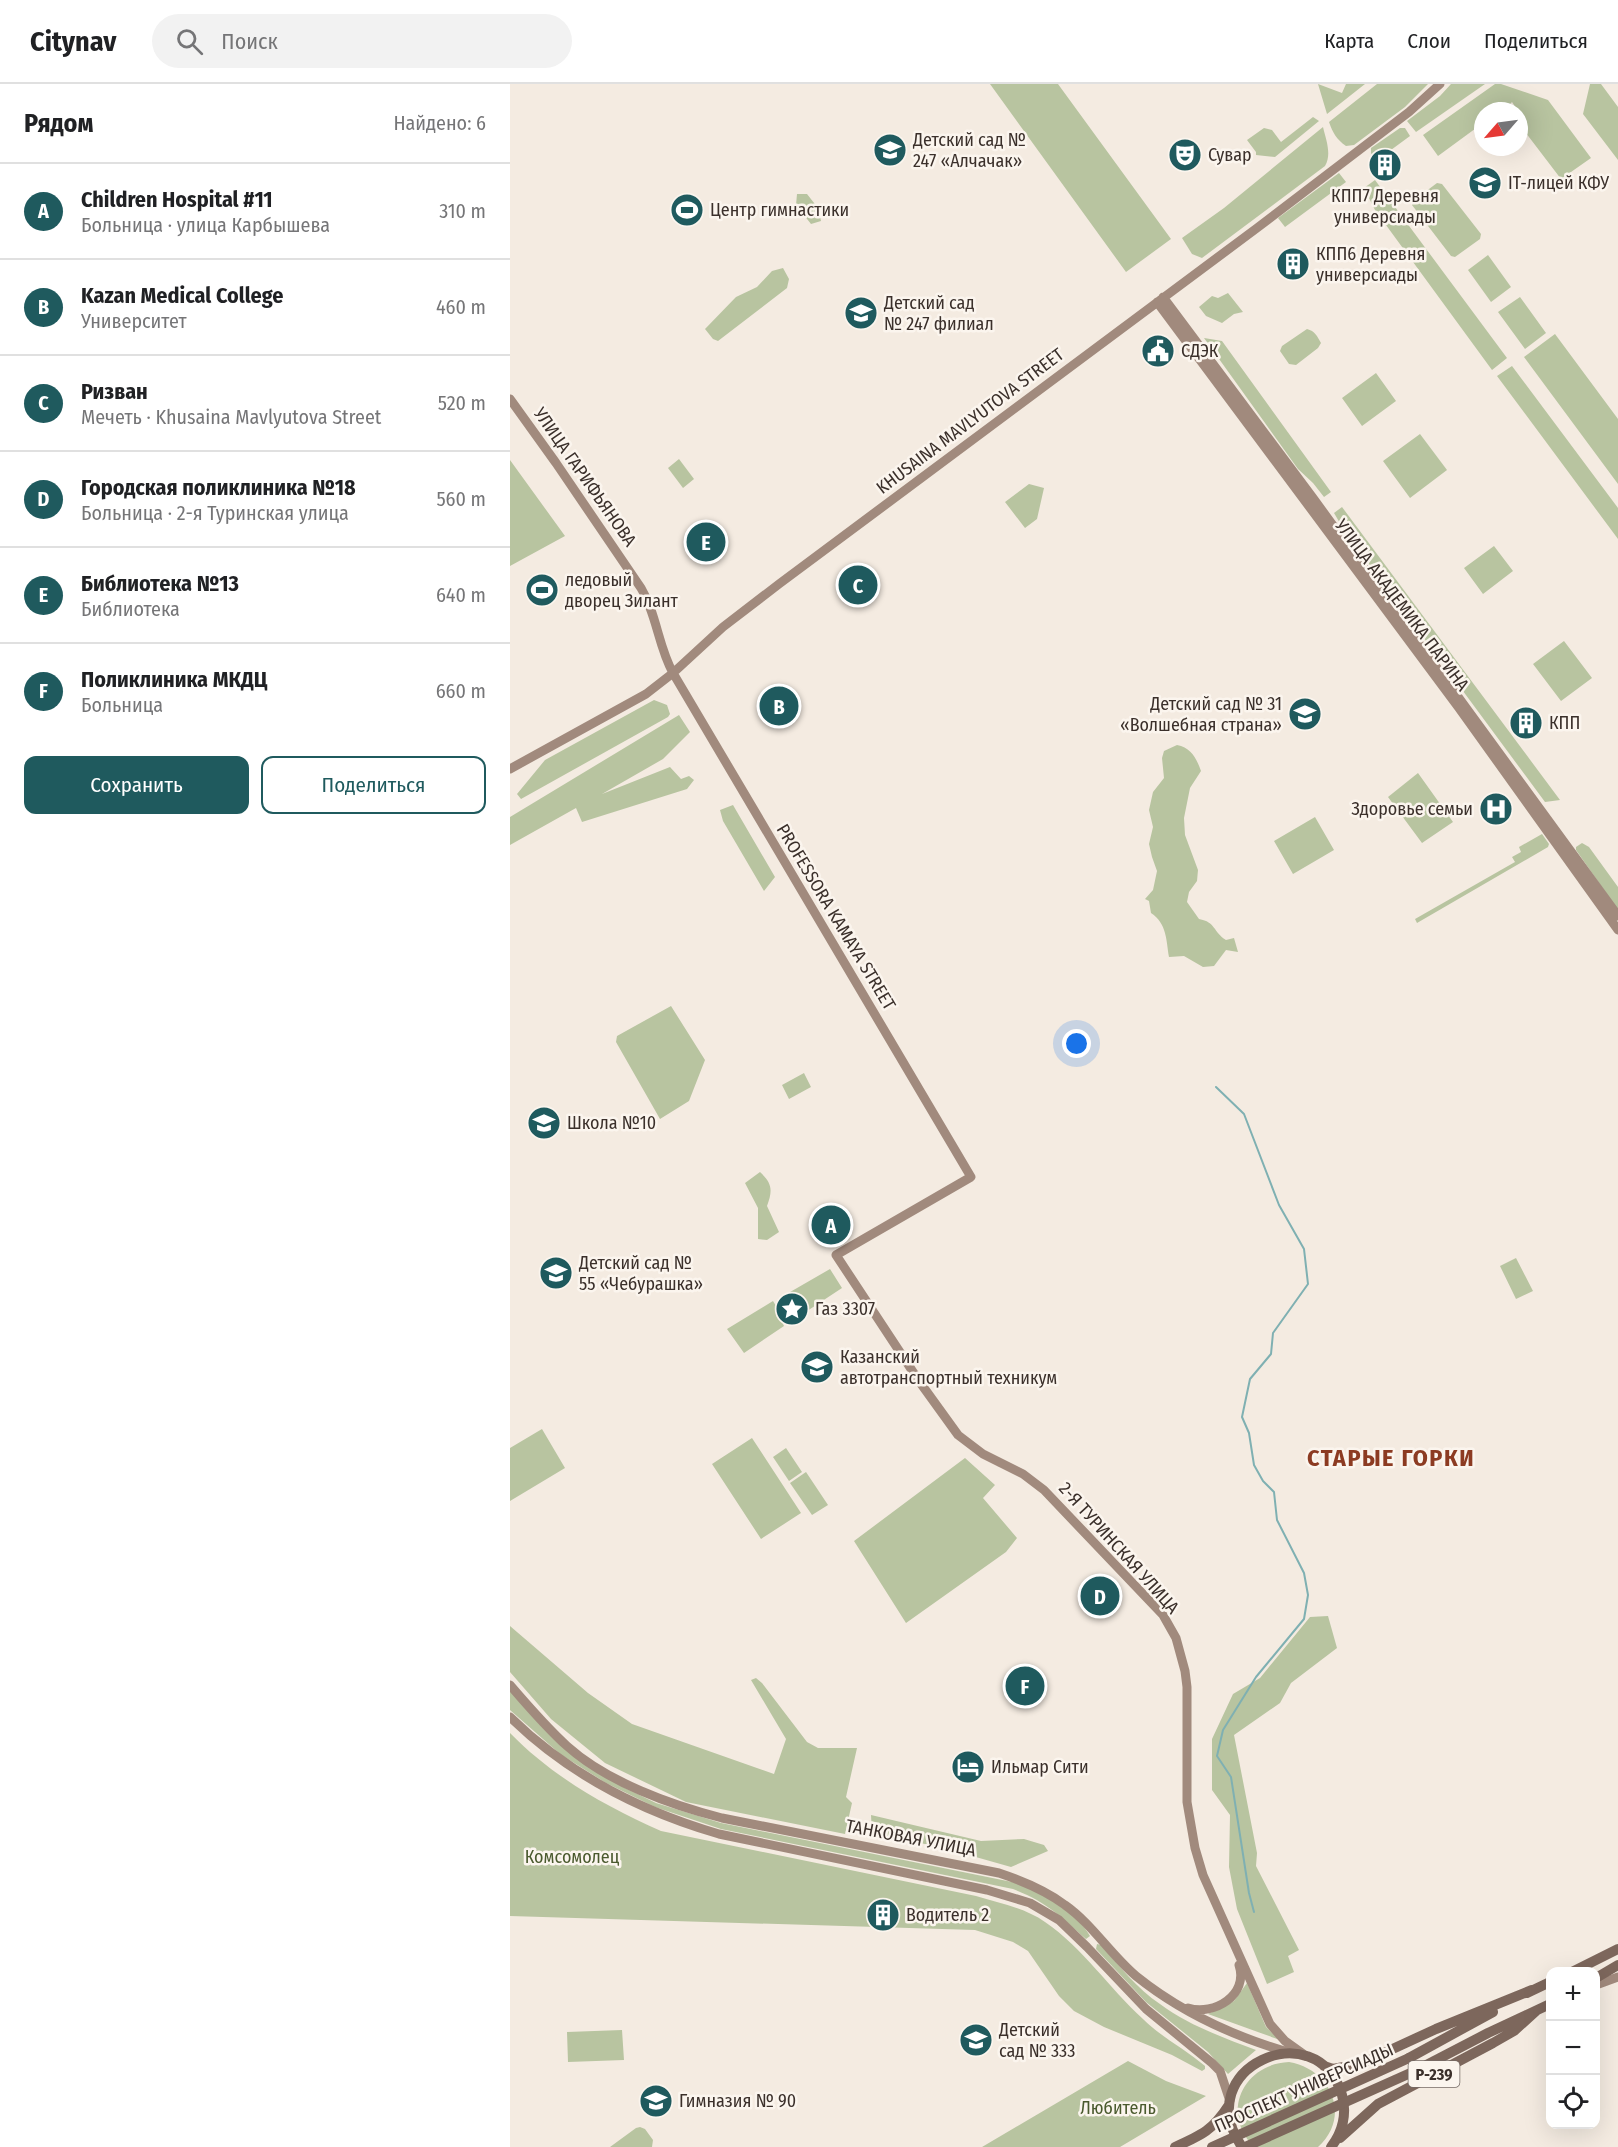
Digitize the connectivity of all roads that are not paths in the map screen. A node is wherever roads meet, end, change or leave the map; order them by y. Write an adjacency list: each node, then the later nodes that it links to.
1 (1440, 84): 2 (street, KHUSAINA MAVLYUTOVA STREET)
2 (1160, 300): 4 (street, УЛИЦА АКАДЕМИКА ПАРИНА); 5 (street, KHUSAINA MAVLYUTOVA STREET)
3 (510, 399): 5 (street, УЛИЦА ГАРИФЬЯНОВА)
4 (1349, 554): 7 (street, УЛИЦА АКАДЕМИКА ПАРИНА); 8 (street, УЛИЦА АКАДЕМИКА ПАРИНА)
5 (673, 673): 6 (street, KHUSAINA MAVLYUTOVA STREET); 9 (street, PROFESSORA KAMAYA STREET)
6 (510, 769)
7 (1618, 916)
8 (1618, 930)
9 (836, 1255): 13 (street, 2-Я ТУРИНСКАЯ УЛИЦА)
10 (510, 1685): 12 (street, ТАНКОВАЯ УЛИЦА)
11 (510, 1717): 14 (street, ТАНКОВАЯ УЛИЦА)
12 (1098, 1936): 14 (street); 23 (street, ТАНКОВАЯ УЛИЦА)
13 (1231, 1940): 23 (street); 27 (street, 2-Я ТУРИНСКАЯ УЛИЦА)
14 (1087, 1947): 29 (street, ТАНКОВАЯ УЛИЦА)
15 (1618, 1949): 17 (main road)
16 (1618, 1965): 18 (main road)
17 (1580, 1967)
18 (1600, 1976)
19 (1618, 1977): 21 (street)
20 (1546, 1984): 22 (main road, Р-239)
21 (1600, 1984)
22 (1532, 1990): 28 (main road, Р-239); 33 (main road, ПРОСПЕКТ УНИВЕРСИАДЫ, bridge)
23 (1172, 2002): 26 (street, ТАНКОВАЯ УЛИЦА)
24 (1546, 2006): 25 (main road, ПРОСПЕКТ УНИВЕРСИАДЫ)
25 (1536, 2011): 30 (main road, Р-239); 31 (main road, ПРОСПЕКТ УНИВЕРСИАДЫ, bridge)
26 (1293, 2054): 27 (main road, Р-239); 29 (main road, Р-239)
27 (1306, 2056): 28 (main road, Р-239)
28 (1322, 2065): 30 (main road, Р-239)
29 (1229, 2103): 31 (main road); 32 (main road)
30 (1333, 2144)
31 (1241, 2145)
32 (1175, 2147)
33 (1212, 2147)

